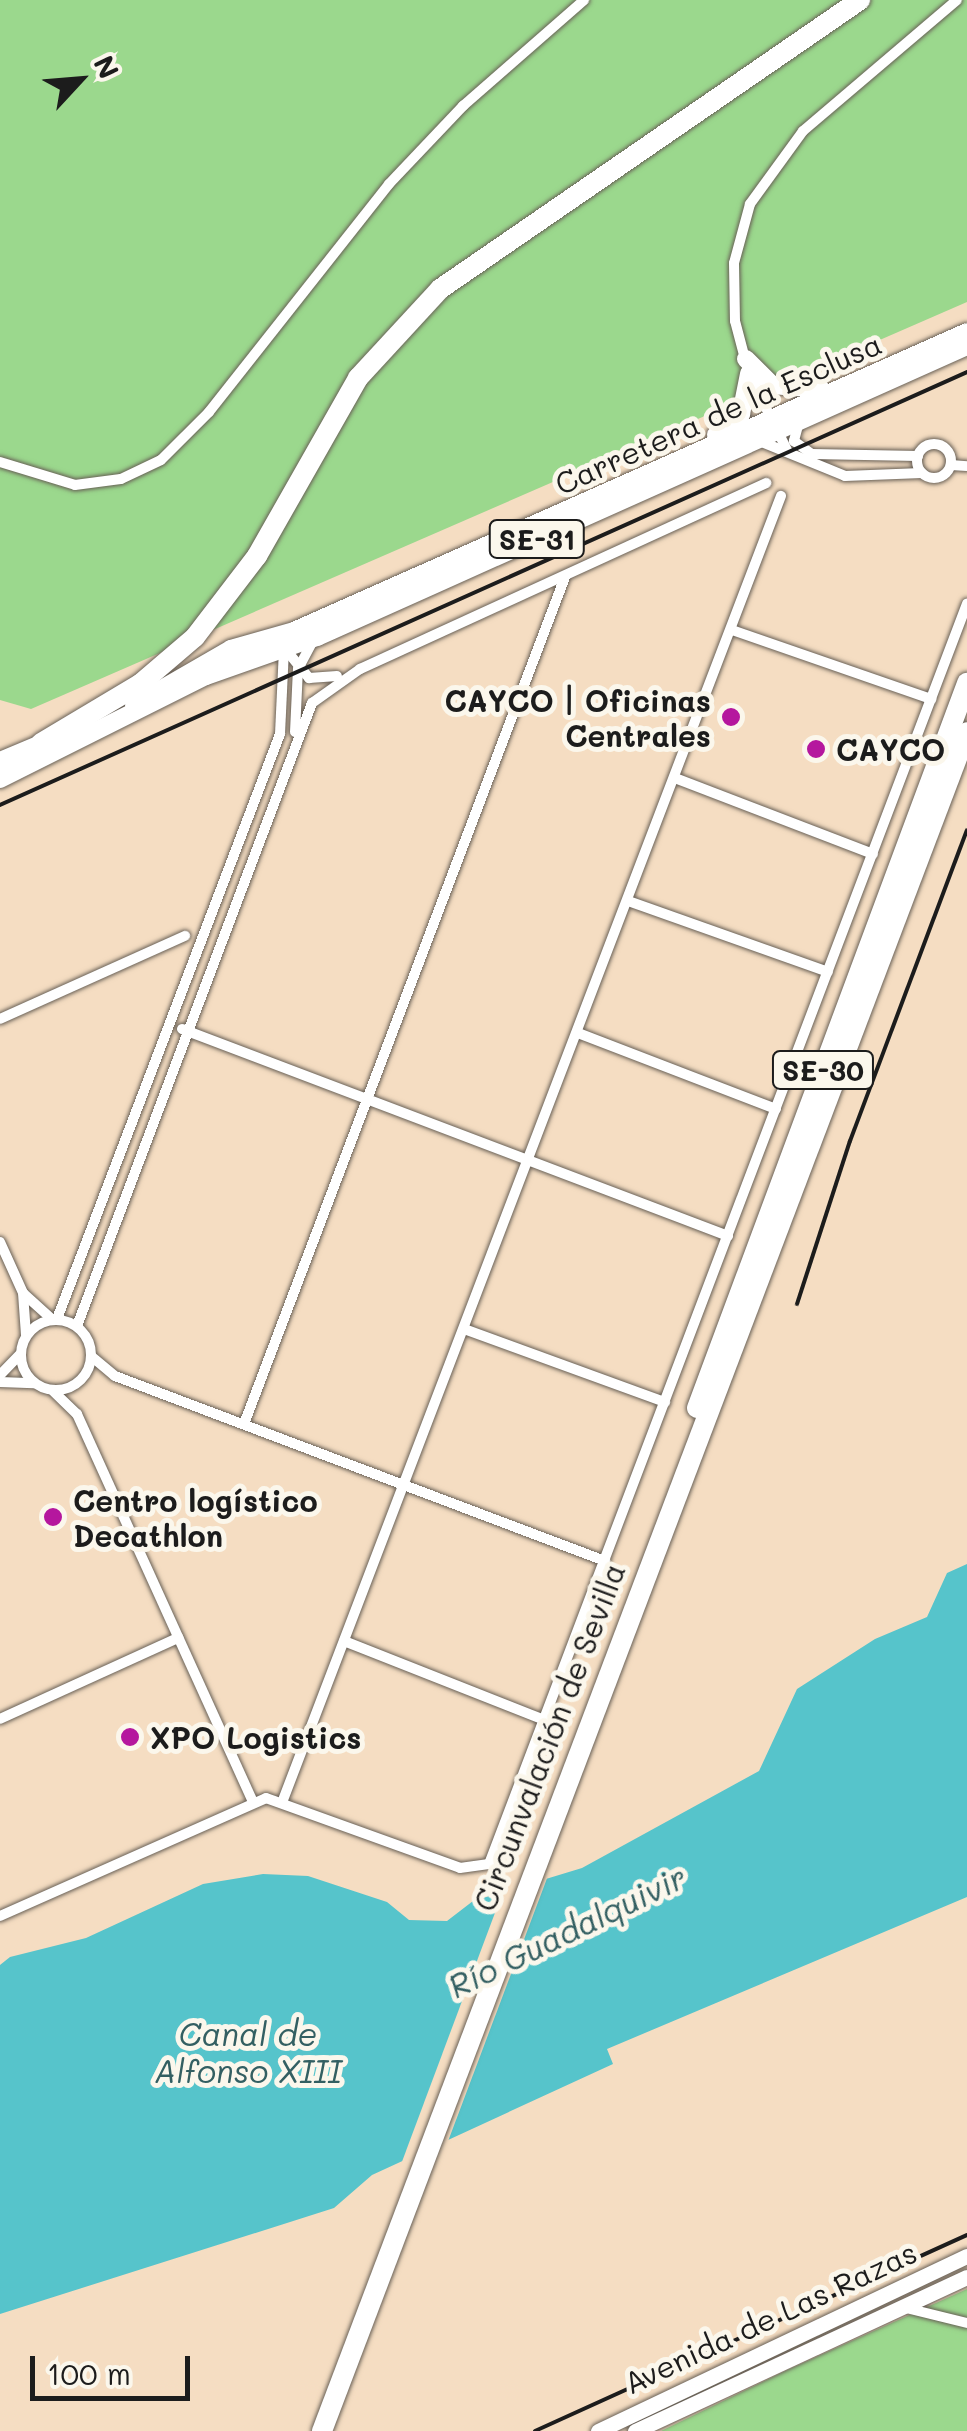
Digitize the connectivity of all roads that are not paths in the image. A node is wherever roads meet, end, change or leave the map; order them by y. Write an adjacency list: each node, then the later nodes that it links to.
1 (584, 0): 15 (street)
2 (860, 0): 33 (highway)
3 (957, 0): 6 (street)
4 (967, 332): 7 (highway, Carretera de la Esclusa / SE-31)
5 (967, 346): 8 (highway, Carretera de la Esclusa / SE-31)
6 (748, 366): 7 (highway); 8 (street); 12 (highway)
7 (842, 387): 8 (highway, Carretera de la Esclusa / SE-31)
8 (785, 421): 9 (highway, SE-31); 10 (street); 12 (highway, Carretera de la Esclusa / SE-31); 13 (street)
9 (756, 440): 10 (street); 24 (highway, SE-31)
10 (787, 450): 17 (street)
11 (967, 454): 14 (street)
12 (689, 456): 23 (highway, Carretera de la Esclusa / SE-31)
13 (918, 456): 14 (street); 17 (street)
14 (951, 459): 16 (street); 17 (street)
15 (0, 462)
16 (967, 466)
17 (922, 473)
18 (767, 483): 20 (street)
19 (781, 496): 22 (street)
20 (564, 577): 27 (street); 45 (street)
21 (967, 604): 30 (street)
22 (732, 630): 30 (street); 35 (street)
23 (294, 631): 25 (highway, Carretera de la Esclusa / SE-31); 25 (street)
24 (317, 637): 25 (highway, SE-31); 26 (street)
25 (267, 650): 26 (street); 28 (street); 28 (street); 33 (highway, Carretera de la Esclusa / SE-31); 36 (highway, Carretera de la Esclusa / SE-31)
26 (298, 669): 27 (street); 32 (street)
27 (353, 672): 32 (street)
28 (278, 678): 42 (street)
29 (967, 683): 65 (highway, Circunvalación de Sevilla / SE-30)
30 (931, 700): 37 (street)
31 (967, 732): 65 (highway, Circunvalación de Sevilla / SE-30)
32 (294, 738): 43 (street)
33 (41, 742): 34 (highway, Carretera de la Esclusa / SE-31)
34 (0, 761)
35 (676, 778): 37 (street); 38 (street)
36 (0, 779)
37 (873, 854): 40 (street)
38 (628, 902): 40 (street); 44 (street)
39 (184, 936): 41 (street)
40 (828, 972): 46 (street)
41 (0, 1019)
42 (172, 1026): 43 (street); 51 (street)
43 (184, 1030): 45 (street); 52 (street)
44 (578, 1033): 46 (street); 47 (street)
45 (367, 1099): 47 (street); 64 (street)
46 (776, 1108): 48 (street)
47 (529, 1159): 48 (street); 53 (street)
48 (728, 1236): 62 (street)
49 (0, 1242): 50 (street)
50 (23, 1293): 51 (street); 54 (street)
51 (55, 1320): 52 (street); 54 (street)
52 (77, 1326): 56 (street)
53 (464, 1329): 62 (street); 66 (street)
54 (26, 1335): 55 (street)
55 (20, 1354): 58 (street); 60 (street)
56 (92, 1356): 57 (street); 59 (street)
57 (114, 1376): 59 (street); 64 (street)
58 (0, 1379): 60 (street)
59 (80, 1381): 61 (street); 63 (street)
60 (34, 1383): 61 (street)
61 (52, 1390): 63 (street)
62 (665, 1402): 67 (street)
63 (77, 1414): 68 (street)
64 (244, 1424): 66 (street)
65 (686, 1458): 79 (highway, Circunvalación de Sevilla / SE-30)
66 (403, 1485): 67 (street); 69 (street)
67 (605, 1561): 71 (street)
68 (178, 1638): 70 (street); 73 (street)
69 (344, 1641): 71 (street); 72 (street)
70 (0, 1719)
71 (545, 1720): 72 (street)
72 (283, 1800): 73 (street)
73 (252, 1802): 74 (street)
74 (0, 1916)
75 (967, 2256): 80 (main road, Avenida de Las Razas)
76 (967, 2277): 77 (main road, Avenida de Las Razas)
77 (901, 2307): 78 (street); 81 (main road, Avenida de Las Razas)
78 (967, 2323)
79 (322, 2431)
80 (598, 2431)
81 (635, 2431)

